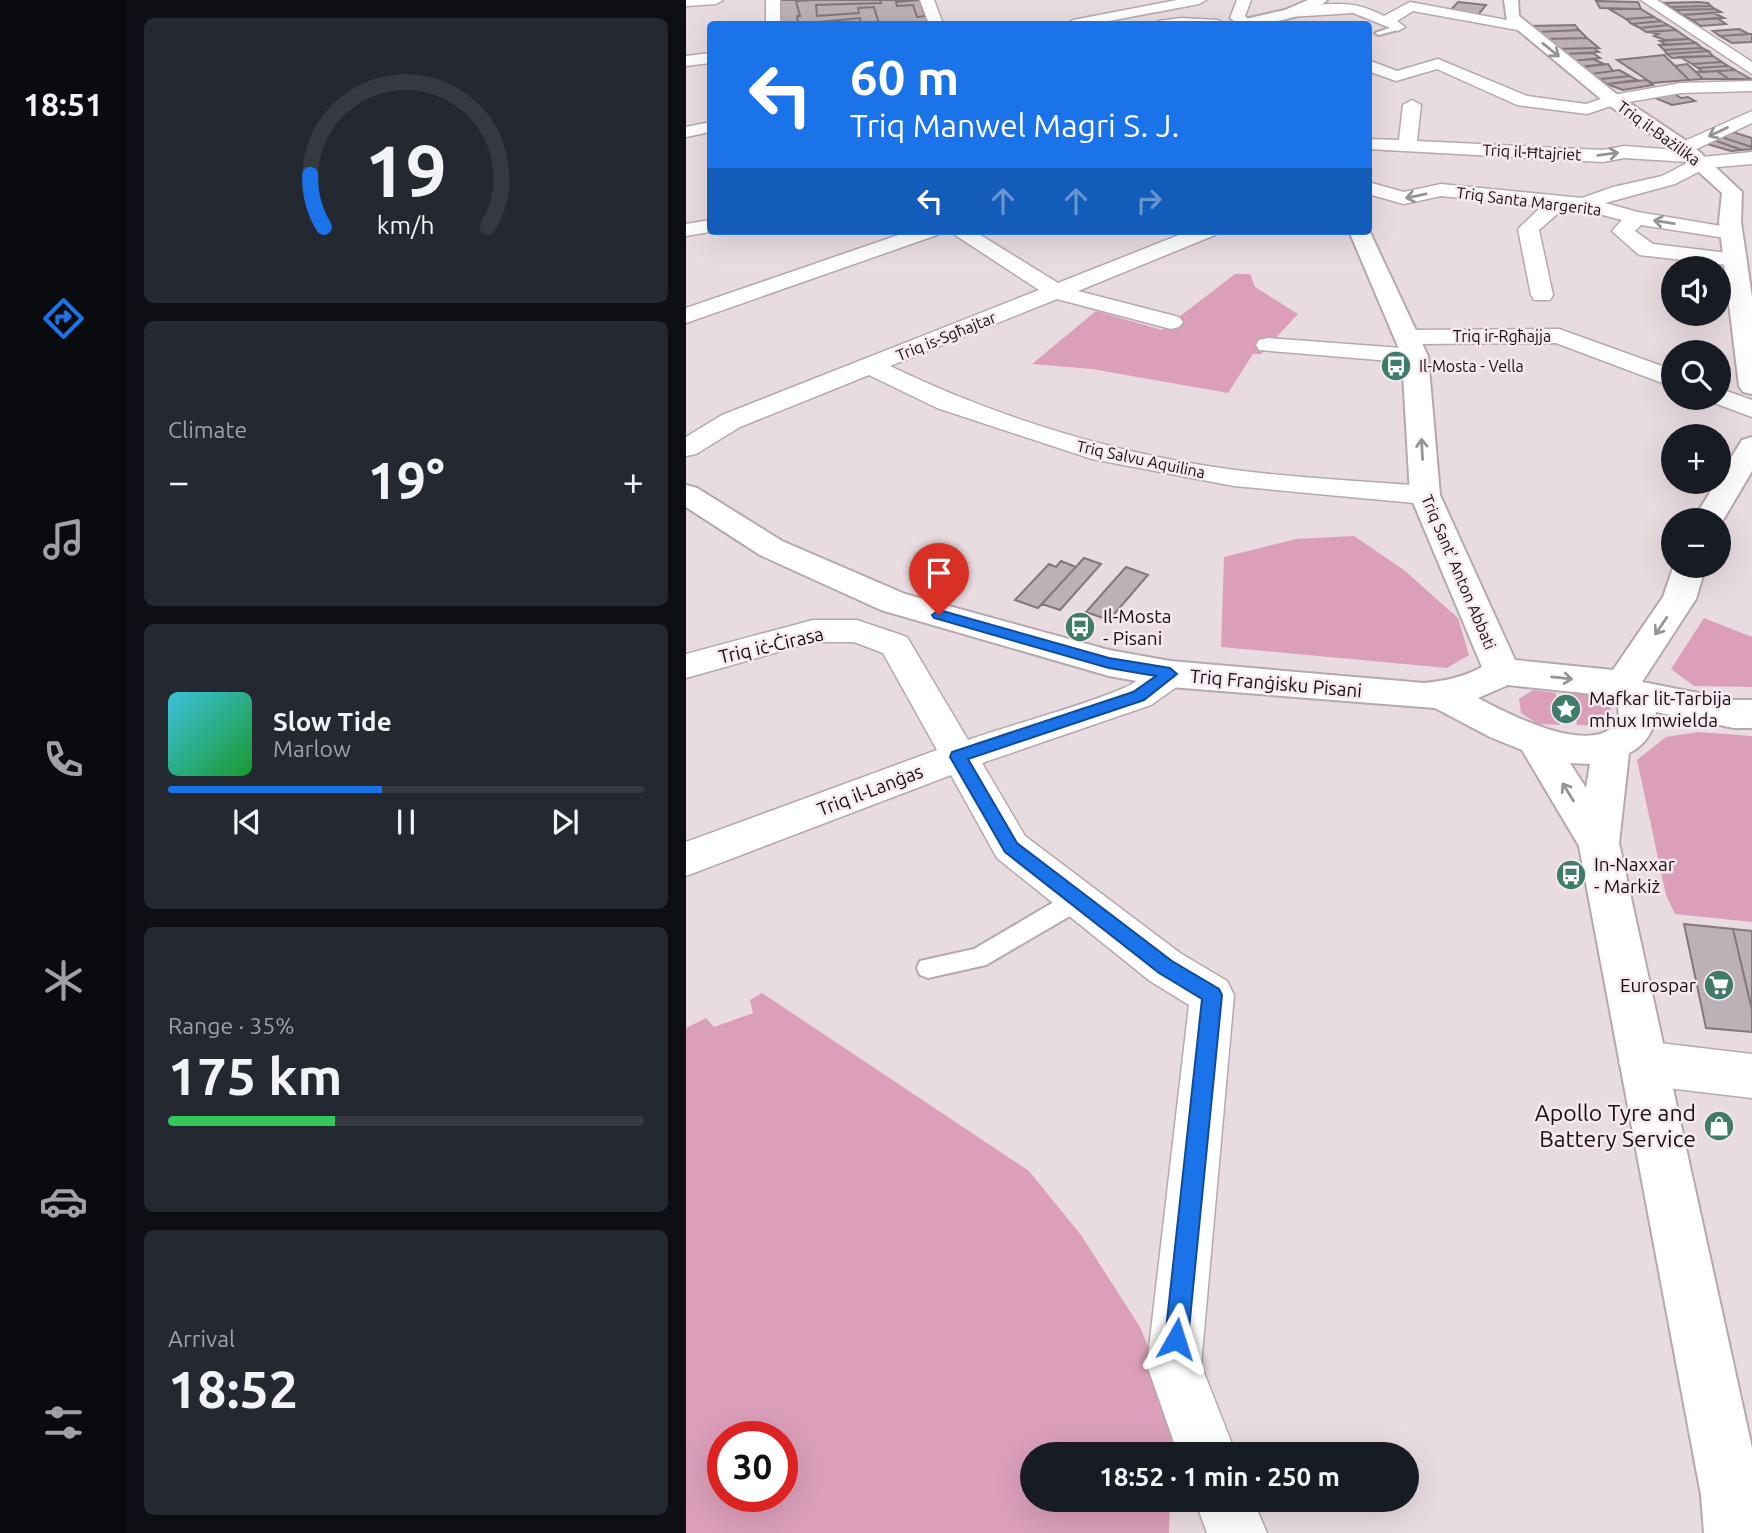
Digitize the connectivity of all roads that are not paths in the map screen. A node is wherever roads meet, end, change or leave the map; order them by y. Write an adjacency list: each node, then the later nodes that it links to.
1 (716, 0): 8 (street)
2 (773, 0): 14 (street)
3 (927, 0): 15 (street)
4 (1199, 0): 10 (street)
5 (1244, 0): 18 (street)
6 (1320, 0): 13 (street)
7 (1648, 0): 24 (street)
8 (686, 2)
9 (1408, 2): 12 (street); 20 (street)
10 (1135, 12): 11 (street); 17 (street)
11 (1091, 15): 16 (street)
12 (1515, 15): 26 (street, Triq il-Bażilika, one-way to 26)
13 (1281, 17): 19 (street); 20 (street)
14 (773, 21)
15 (935, 21)
16 (1079, 21)
17 (1154, 21)
18 (1241, 21)
19 (1256, 21)
20 (1381, 27): 21 (street); 22 (street)
21 (1398, 27)
22 (1409, 42)
23 (1372, 67): 26 (street)
24 (1752, 69)
25 (1752, 86): 26 (street)
26 (1614, 100): 33 (street, Triq il-Bażilika)
27 (1412, 105): 32 (street)
28 (1752, 116): 33 (street, one-way to 33)
29 (707, 128): 30 (street)
30 (686, 132)
31 (1372, 144): 32 (street, Triq il-Ħtajriet)
32 (1407, 145): 33 (street, Triq il-Ħtajriet, one-way to 33)
33 (1694, 156): 34 (street, Triq il-Ħtajriet); 37 (street); 39 (street, Triq il-Bażilika)
34 (1752, 158)
35 (1372, 189): 36 (street, Triq Santa Margerita, one-way to 35)
36 (1559, 202): 37 (street, Triq Santa Margerita); 48 (street)
37 (1584, 204): 38 (street, Triq Santa Margerita)
38 (1637, 218): 39 (street, Triq Santa Margerita, one-way to 38); 46 (street)
39 (1739, 220): 46 (street, Triq il-Bażilika)
40 (707, 226): 41 (street)
41 (686, 230)
42 (919, 235): 49 (street)
43 (965, 235): 47 (street)
44 (1198, 235): 47 (street, Triq is-Sgħajtar)
45 (1362, 235): 52 (street, Triq Sant' Anton Abbati)
46 (1735, 260): 55 (street, Triq il-Bażilika)
47 (1057, 292): 50 (street); 53 (street, Triq is-Sgħajtar)
48 (1542, 295)
49 (686, 316)
50 (1171, 322)
51 (1268, 345): 52 (street, Triq ir-Rgħajja)
52 (1411, 347): 54 (street, Triq ir-Rgħajja); 63 (street, Triq Sant' Anton Abbati, one-way to 52)
53 (870, 366): 58 (street, Triq is-Sgħajtar); 63 (street, Triq Salvu Aquilina)
54 (1661, 374)
55 (1752, 386)
56 (1731, 401): 57 (street)
57 (1752, 409)
58 (731, 421): 59 (street); 61 (street, Triq is-Sgħajtar)
59 (686, 434)
60 (1752, 446): 64 (street)
61 (686, 448)
62 (686, 494): 67 (street, Triq Franġisku Pisani)
63 (1425, 495): 68 (street, Triq Sant' Anton Abbati)
64 (1715, 508)
65 (1686, 578): 70 (street, one-way to 70)
66 (687, 664): 74 (street, Triq iċ-Ċirasa)
67 (1170, 674): 69 (street, Triq Franġisku Pisani); 74 (street, Triq il-Lanġas)
68 (1497, 676): 69 (street, Triq Franġisku Pisani); 70 (street, one-way to 70); 72 (street, Triq Sant' Anton Abbati)
69 (1440, 695): 72 (street, Triq Franġisku Pisani)
70 (1624, 713): 71 (street); 73 (street, Triq Franġisku Pisani); 75 (street)
71 (1743, 714)
72 (1498, 724): 73 (street, Triq Franġisku Pisani)
73 (1536, 741): 75 (street, one-way to 73)
74 (958, 757): 76 (street, Triq il-Lanġas); 77 (street, Triq iċ-Ċirasa)
75 (1599, 843): 79 (street)
76 (686, 859)
77 (1073, 895): 78 (lane); 81 (street, Triq iċ-Ċirasa)
78 (928, 968)
79 (1642, 1063): 80 (street); 82 (street)
80 (1752, 1076)
81 (1203, 1442)
82 (1740, 1508)
83 (1229, 1512): 84 (street)
84 (1237, 1533)

